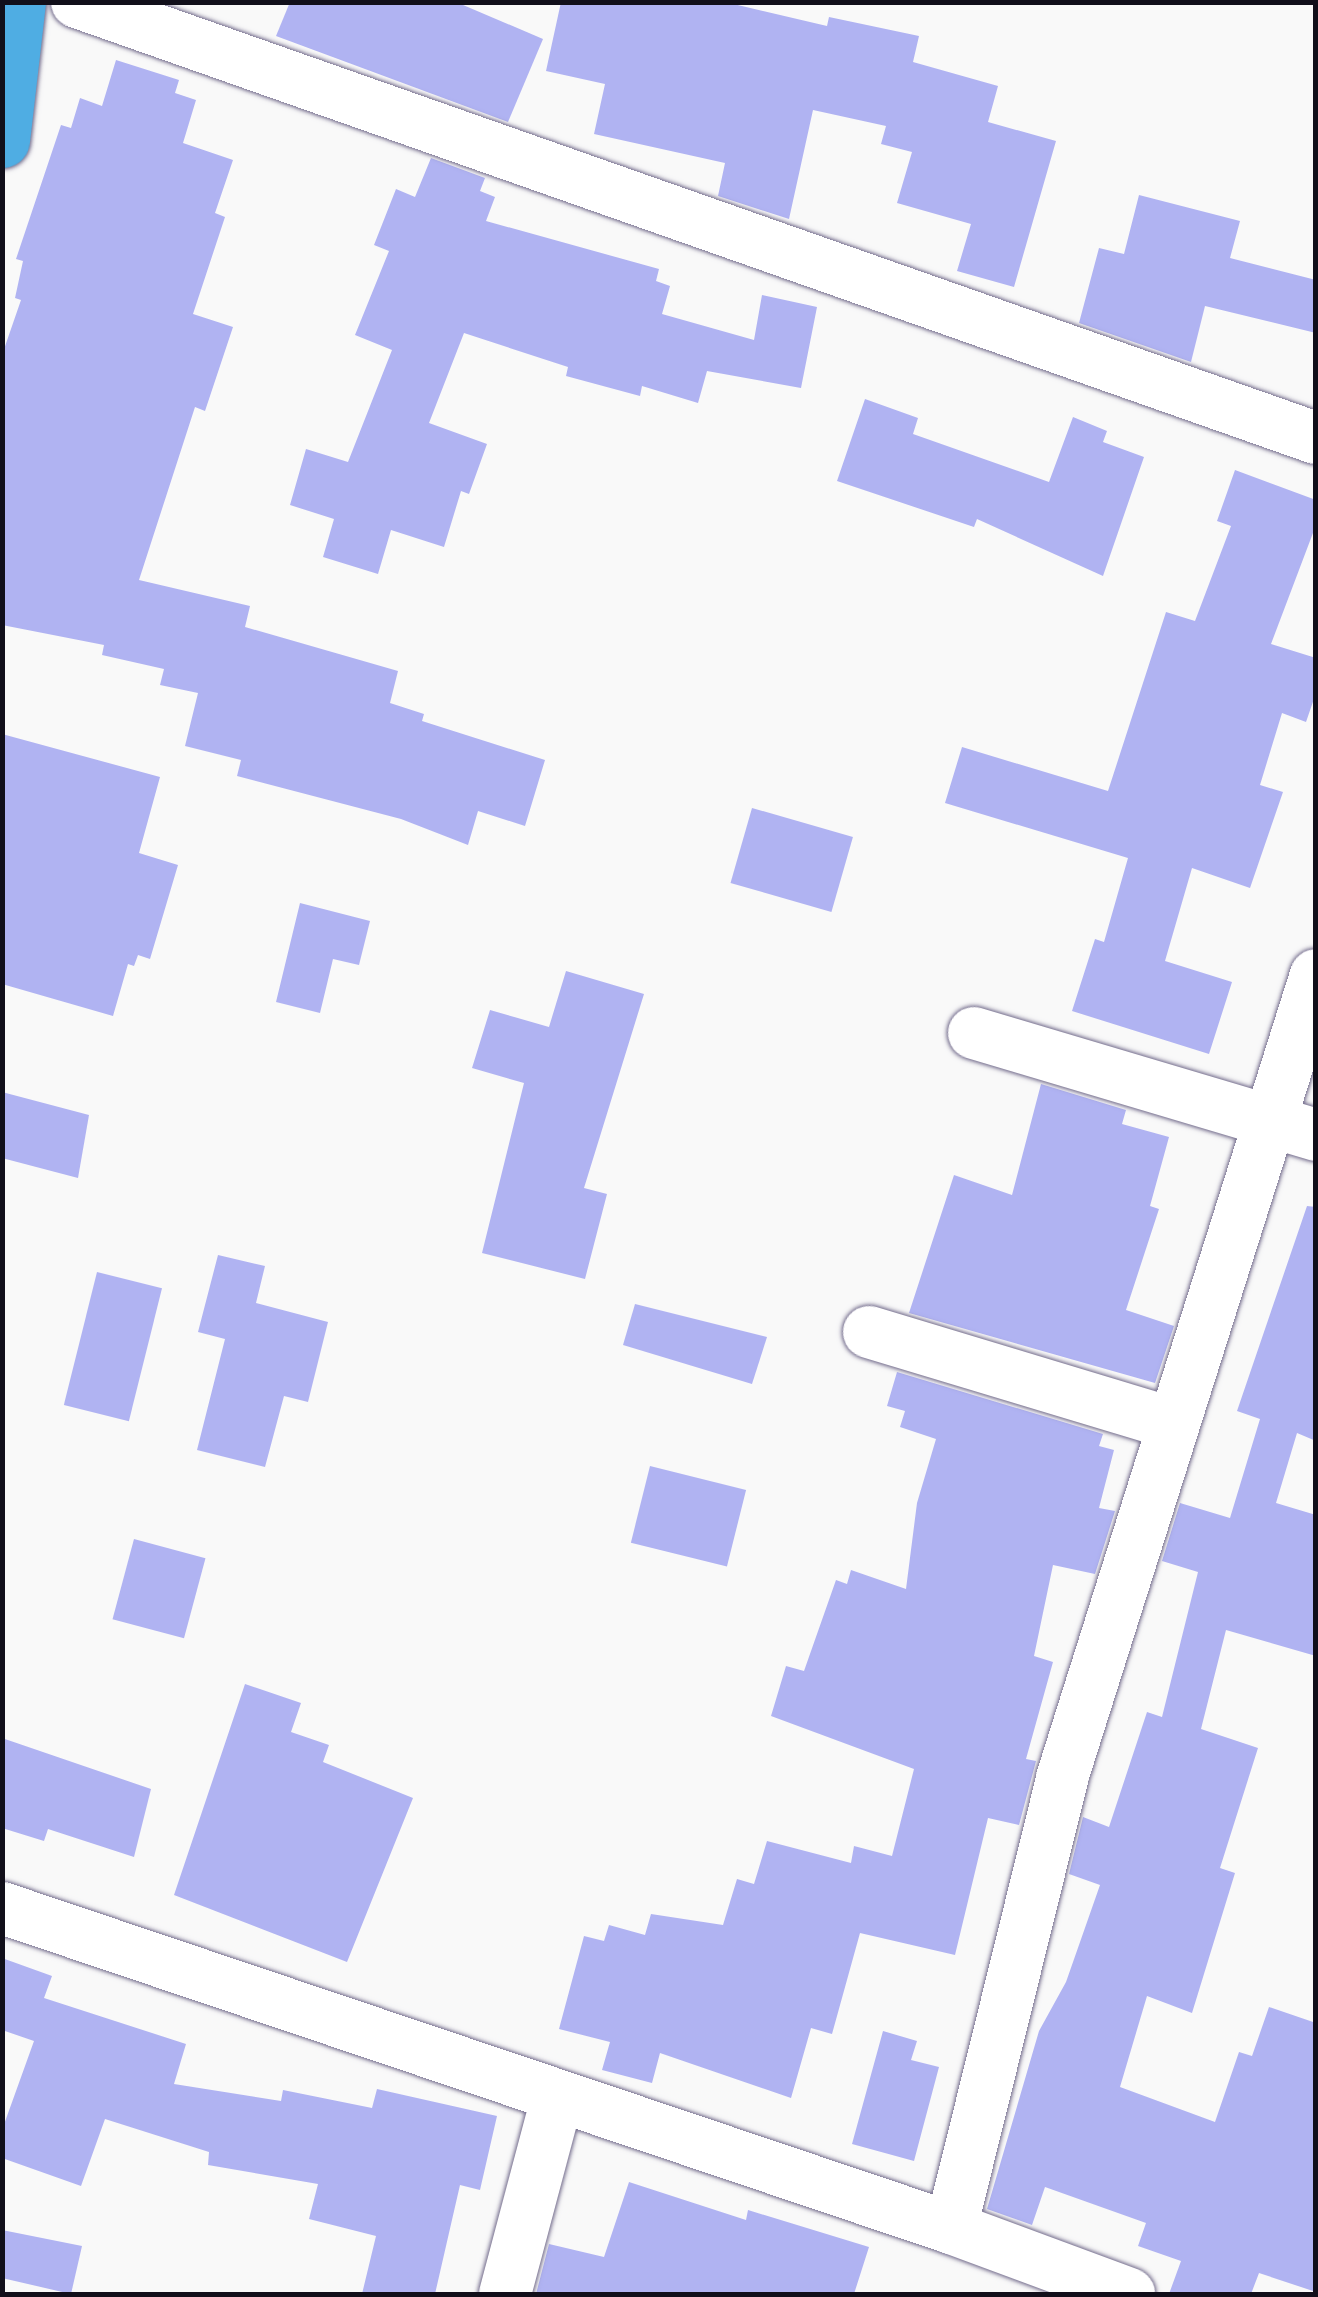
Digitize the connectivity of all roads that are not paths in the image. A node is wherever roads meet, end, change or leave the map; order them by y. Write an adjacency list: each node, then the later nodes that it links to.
1 (18, 2): 3 (highway)
2 (77, 2): 4 (street)
3 (4, 122)
4 (1316, 438)
5 (1316, 976): 7 (street)
6 (974, 1033): 7 (street)
7 (1292, 1127): 9 (street)
8 (869, 1332): 9 (street)
9 (1173, 1424): 12 (street)
10 (2, 1908): 11 (street)
11 (556, 2098): 12 (street); 13 (street)
12 (951, 2228): 14 (street)
13 (505, 2294)
14 (1129, 2294)

